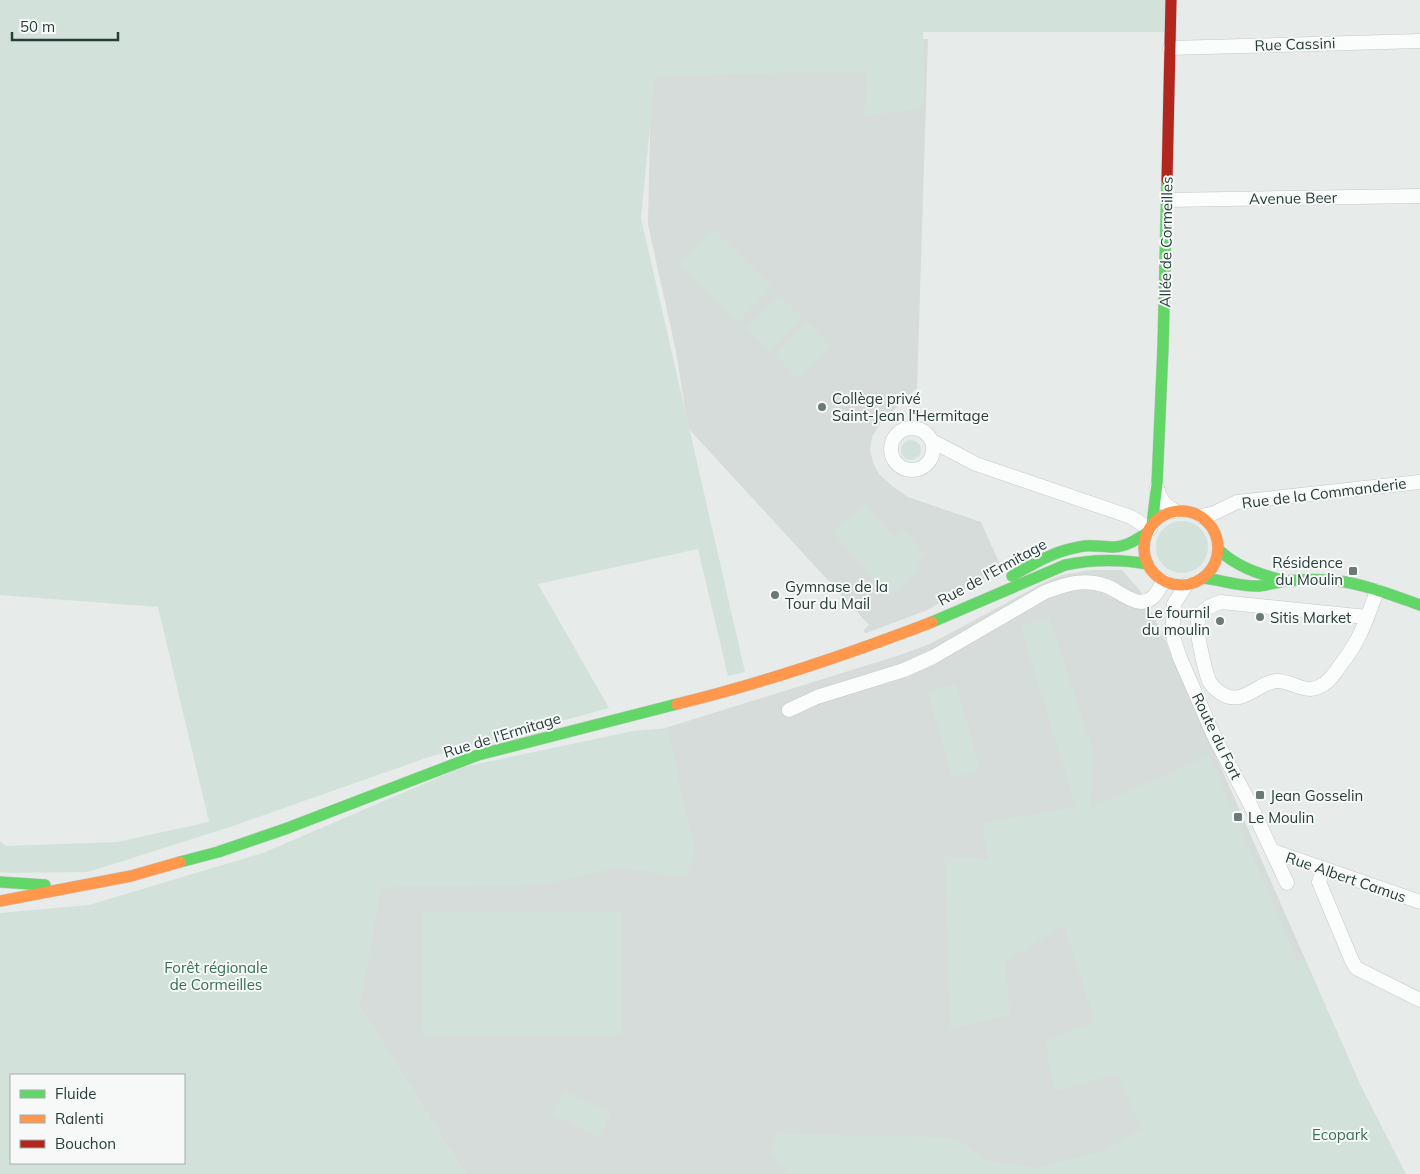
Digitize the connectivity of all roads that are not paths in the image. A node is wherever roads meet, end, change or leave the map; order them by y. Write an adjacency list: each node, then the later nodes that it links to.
1 (1171, 0): 3 (street, Allée de Cormeilles)
2 (1420, 41): 3 (street, Rue Cassini)
3 (1170, 48): 5 (street, Allée de Cormeilles)
4 (1420, 196): 5 (street, Avenue Beer)
5 (1167, 200): 10 (street, Allée de Cormeilles)
6 (932, 441): 7 (street); 8 (street); 8 (street)
7 (956, 453): 8 (street); 13 (street)
8 (930, 461)
9 (1420, 482): 12 (street, Rue de la Commanderie)
10 (1157, 484): 11 (street, Allée de Cormeilles); 13 (street, Allée de Cormeilles)
11 (1175, 511): 12 (street); 13 (street)
12 (1201, 516): 14 (street)
13 (1150, 529): 15 (street); 23 (street, Rue de l'Ermitage)
14 (1218, 550): 16 (street); 18 (street)
15 (1148, 564): 17 (street); 23 (street, Rue de l'Ermitage)
16 (1203, 578): 18 (street); 19 (street)
17 (1164, 581): 19 (street); 24 (street)
18 (1287, 581): 20 (street)
19 (1186, 585): 25 (street, Route du Fort)
20 (1377, 591): 21 (street); 22 (street)
21 (1419, 605)
22 (1367, 617): 22 (street)
23 (938, 620): 29 (street, Rue de l'Ermitage)
24 (789, 710)
25 (1272, 851): 26 (street, Rue Albert Camus); 28 (street, Route du Fort)
26 (1323, 868): 31 (street, Rue Albert Camus); 32 (street)
27 (0, 882): 29 (street, Rue de l'Ermitage)
28 (1287, 883)
29 (78, 886): 30 (street, Rue de l'Ermitage)
30 (0, 901)
31 (1420, 902)
32 (1420, 1000)

